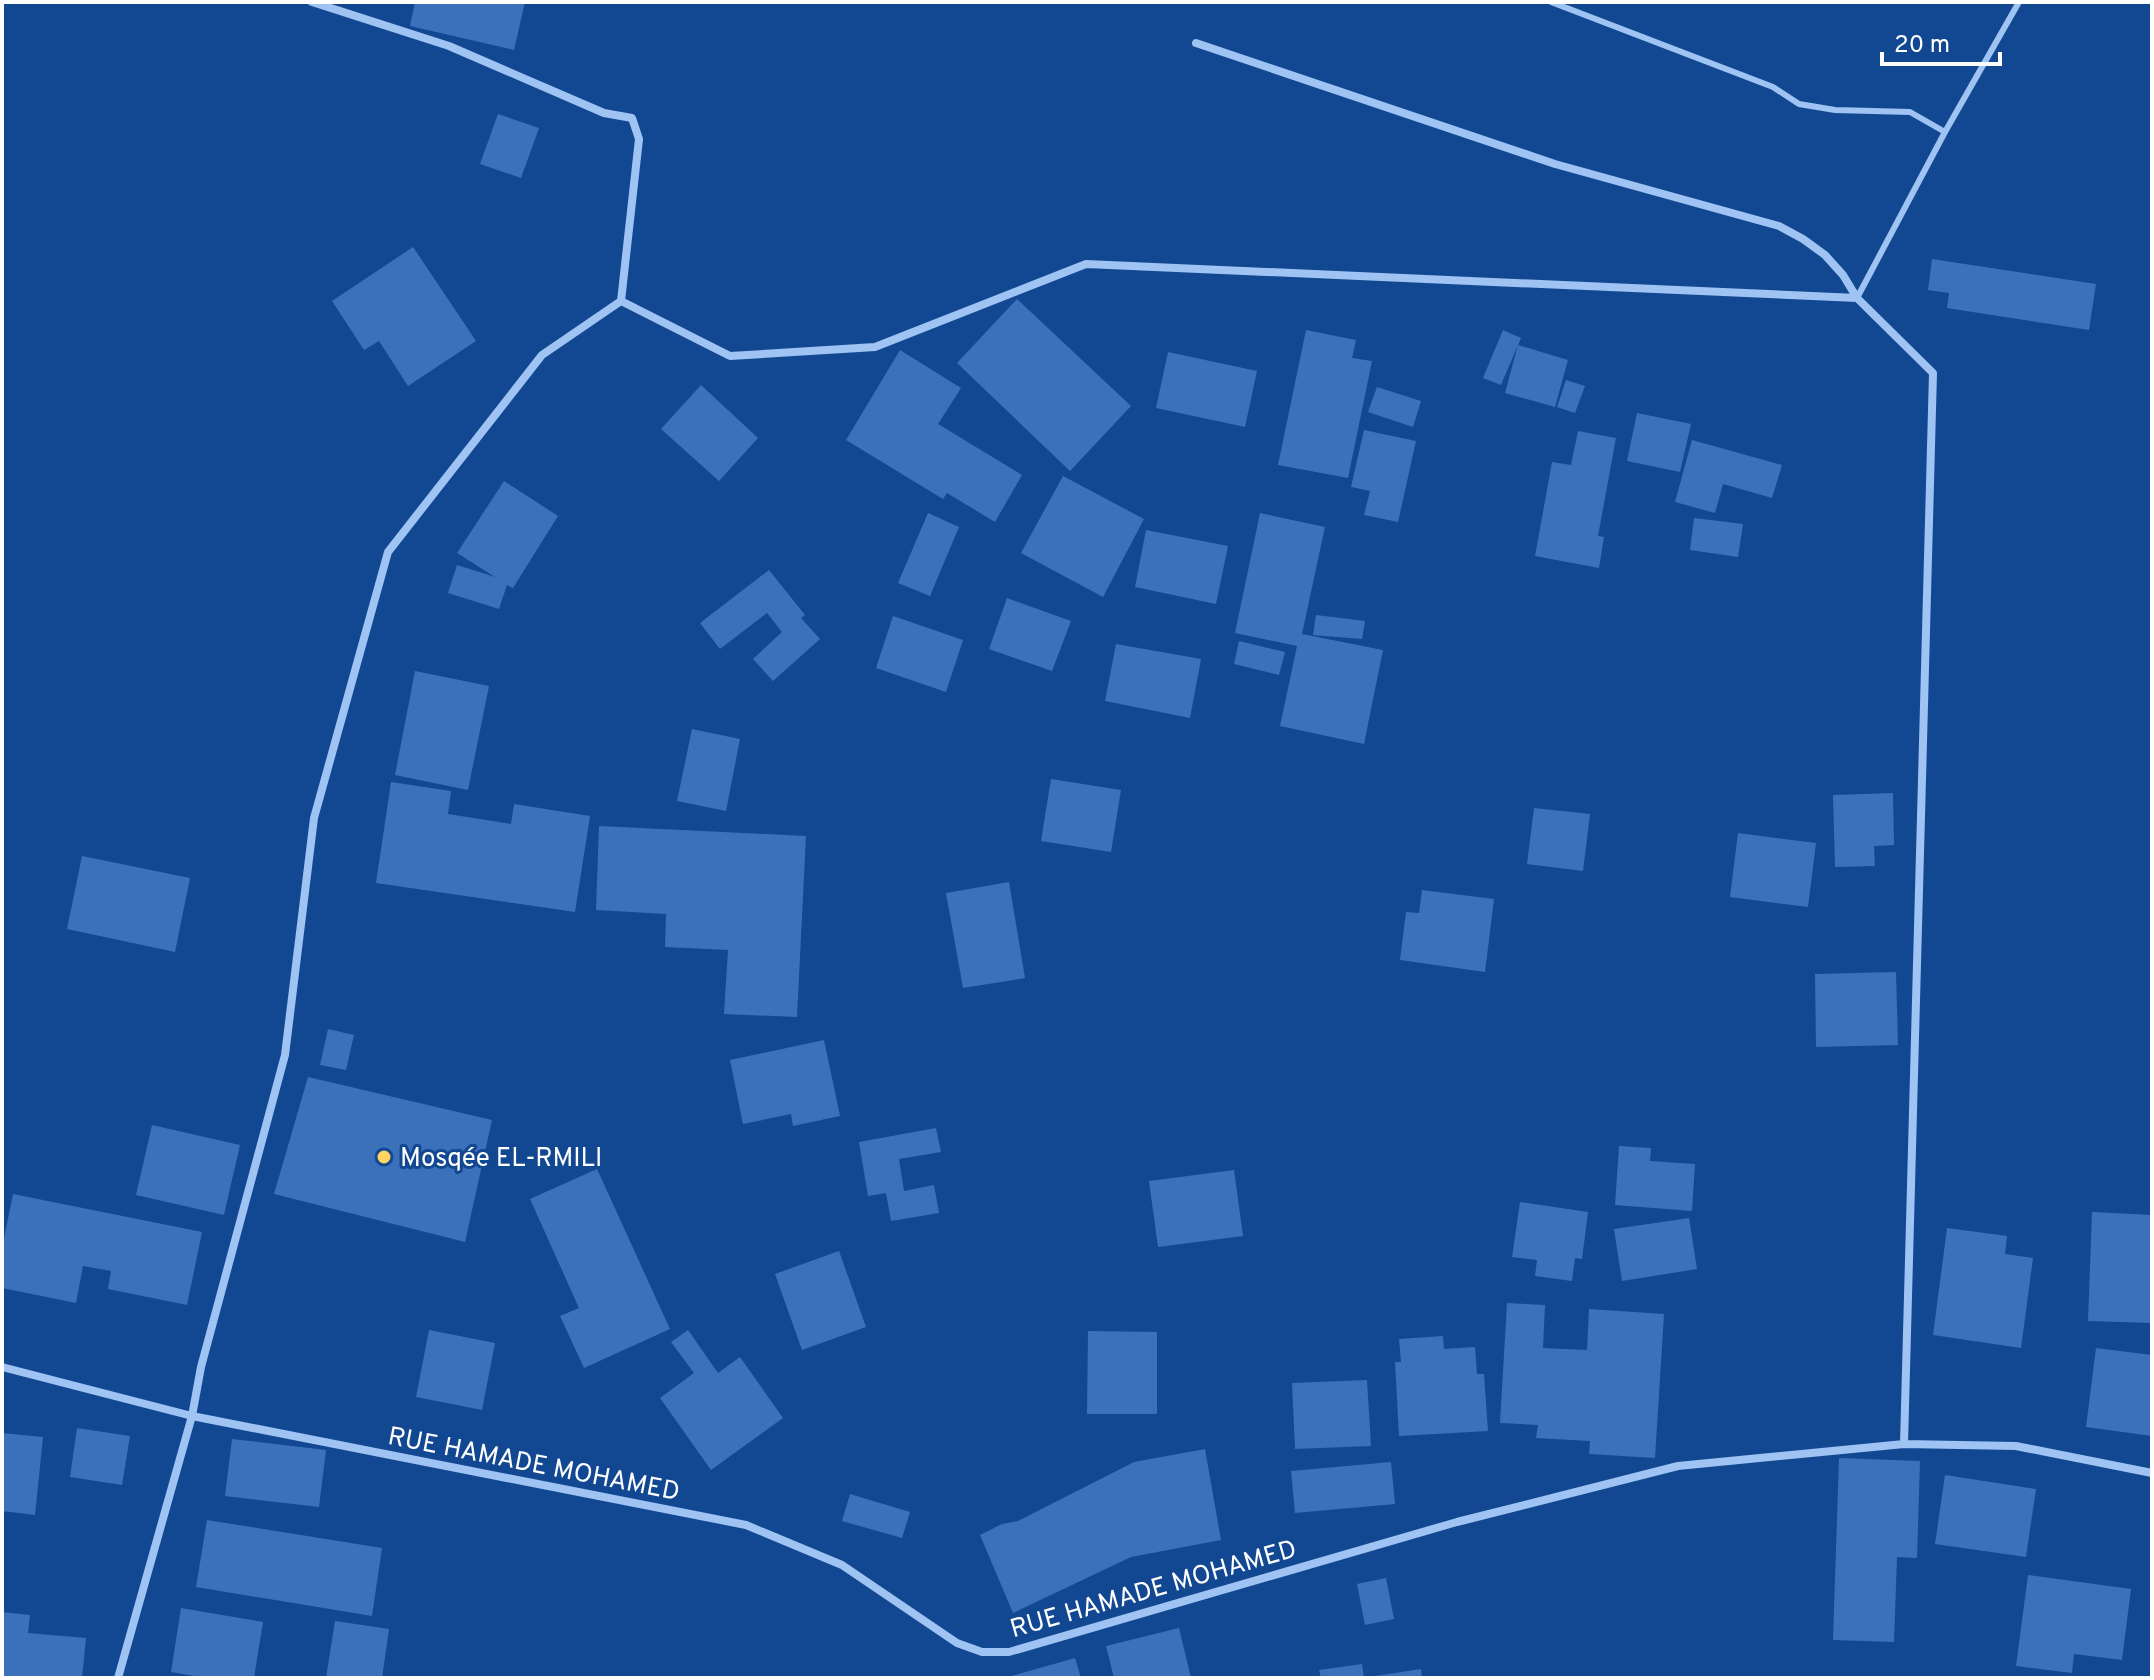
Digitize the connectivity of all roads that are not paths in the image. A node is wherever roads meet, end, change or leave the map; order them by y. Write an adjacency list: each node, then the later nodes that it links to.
1 (312, 2): 7 (street)
2 (1551, 2): 5 (lane)
3 (2019, 2): 5 (lane)
4 (1196, 43): 6 (street)
5 (1945, 132): 6 (lane)
6 (1857, 298): 7 (street); 10 (street)
7 (621, 301): 9 (street)
8 (2, 1367): 9 (street, RUE HAMADE MOHAMED)
9 (192, 1416): 10 (street, RUE HAMADE MOHAMED); 12 (street)
10 (1904, 1444): 11 (street, RUE HAMADE MOHAMED)
11 (2152, 1473)
12 (118, 1678)

